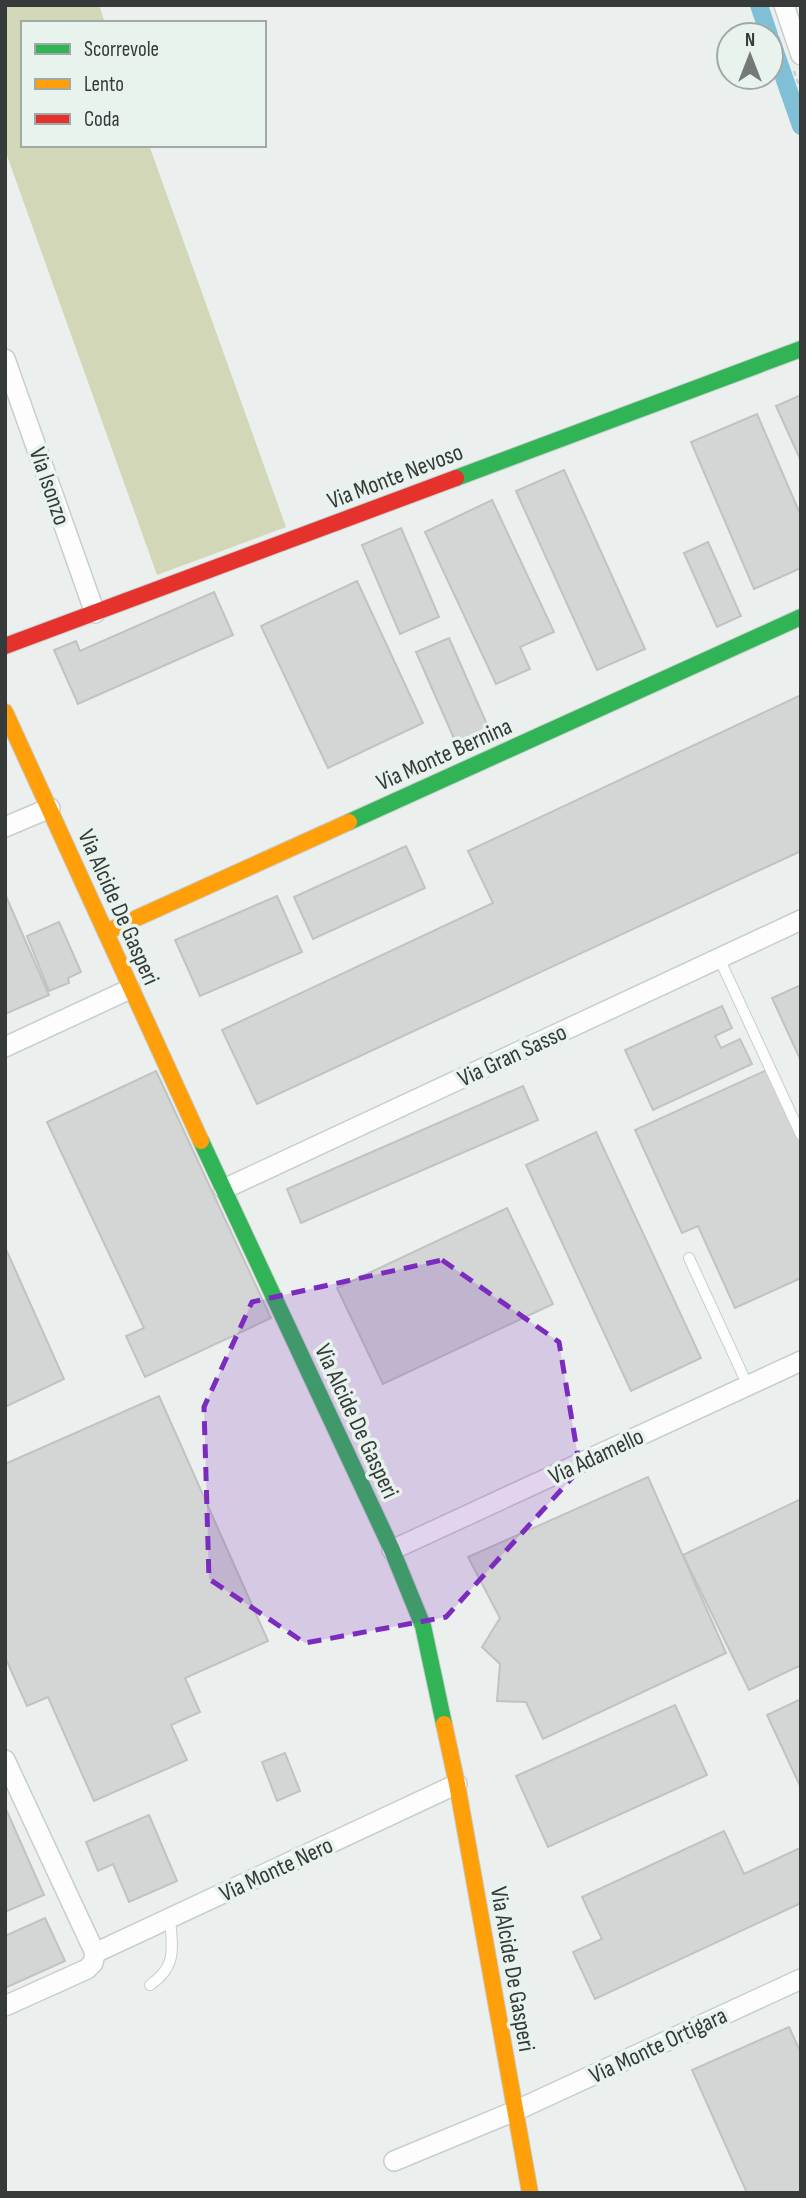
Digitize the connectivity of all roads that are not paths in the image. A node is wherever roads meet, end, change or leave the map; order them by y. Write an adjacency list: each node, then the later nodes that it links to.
1 (784, 5): 2 (street)
2 (801, 55)
3 (801, 349): 5 (street, Via Monte Nevoso)
4 (5, 359): 5 (street, Via Isonzo)
5 (95, 612): 7 (street, Via Monte Nevoso)
6 (801, 617): 12 (street, Via Monte Bernina)
7 (5, 646)
8 (5, 712): 9 (street, Via Alcide De Gasperi)
9 (50, 808): 10 (street); 12 (street, Via Alcide De Gasperi)
10 (5, 827)
11 (801, 920): 13 (street, Via Gran Sasso)
12 (106, 932): 14 (street, Via Alcide De Gasperi)
13 (719, 958): 16 (lane); 17 (street, Via Gran Sasso)
14 (130, 989): 15 (street); 17 (street, Via Alcide De Gasperi)
15 (5, 1047)
16 (801, 1135)
17 (224, 1189): 21 (street, Via Alcide De Gasperi)
18 (689, 1258): 20 (lane)
19 (801, 1361): 20 (street, Via Adamello)
20 (748, 1386): 21 (street, Via Adamello)
21 (392, 1550): 23 (street, Via Alcide De Gasperi)
22 (5, 1760): 25 (street)
23 (457, 1784): 24 (street, Via Monte Nero); 29 (street, Via Alcide De Gasperi)
24 (170, 1918): 25 (street, Via Monte Nero); 27 (lane)
25 (95, 1953): 28 (street, Via Monte Nero)
26 (801, 1979): 29 (street, Via Monte Ortigara)
27 (150, 1985)
28 (5, 2006)
29 (515, 2111): 30 (street, Via Monte Ortigara); 31 (street, Via Alcide De Gasperi)
30 (394, 2161)
31 (530, 2193)

